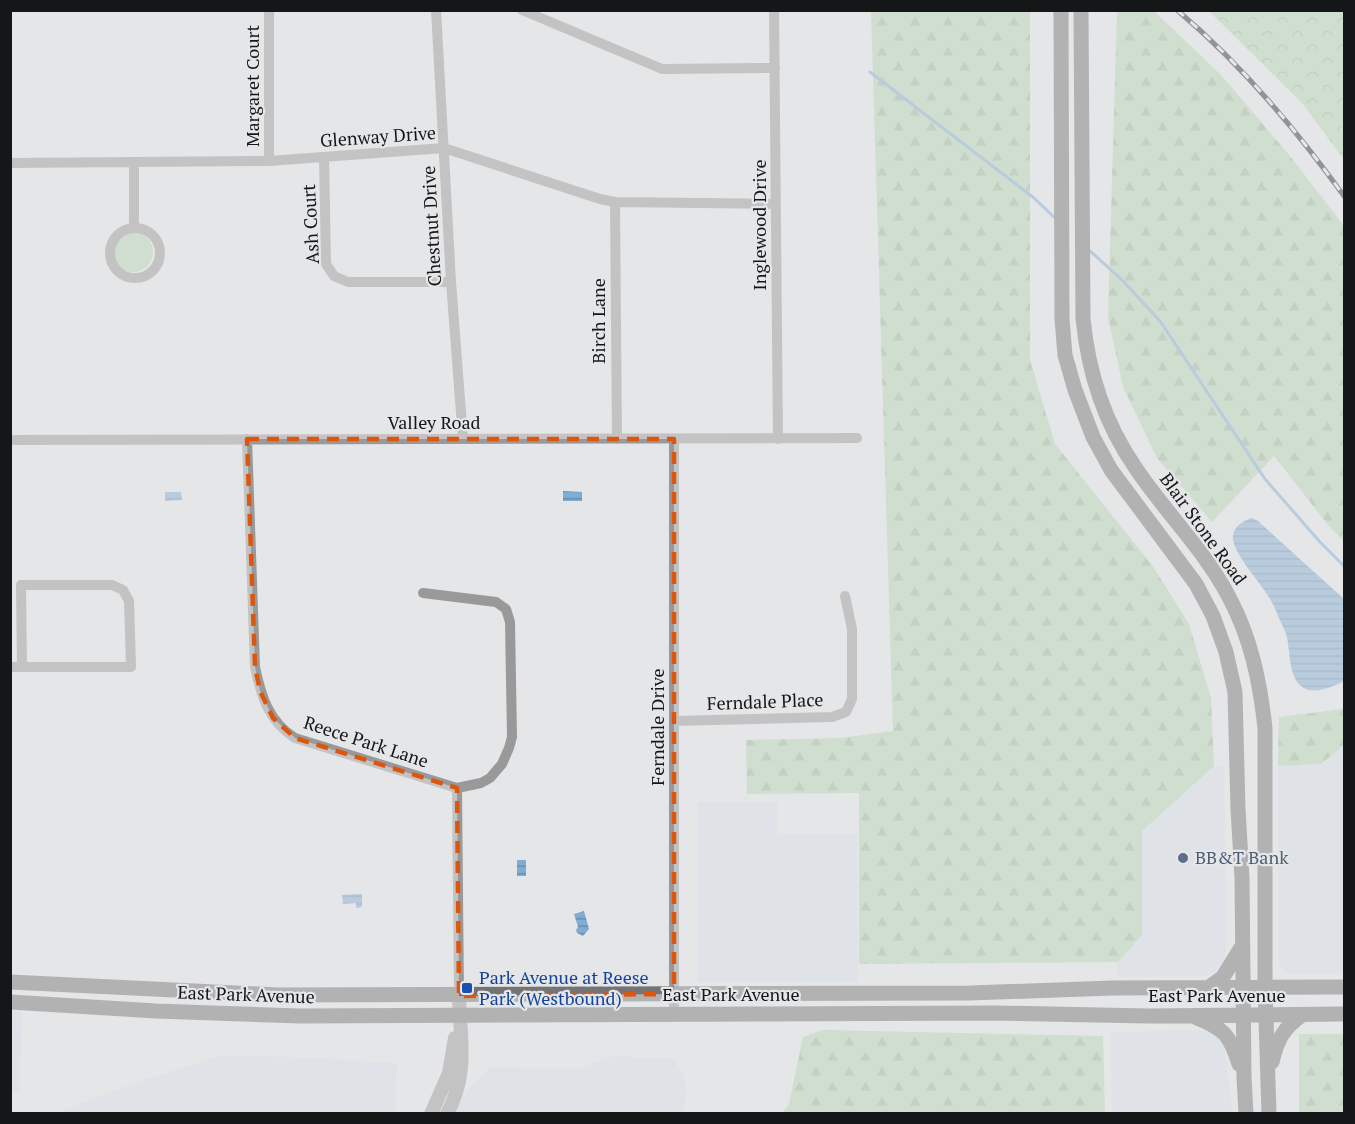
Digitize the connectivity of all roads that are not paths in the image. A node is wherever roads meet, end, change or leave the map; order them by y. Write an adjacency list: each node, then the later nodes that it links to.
1 (269, 10): 10 (street, Margaret Court)
2 (436, 10): 8 (street, Chestnut Drive)
3 (522, 10): 7 (street)
4 (774, 10): 7 (street, Inglewood Drive)
5 (1061, 10): 30 (main road, Blair Stone Road)
6 (1081, 10): 31 (main road, Blair Stone Road)
7 (775, 68): 14 (street, Inglewood Drive)
8 (444, 148): 9 (street, Glenway Drive); 13 (street, Glenway Drive); 16 (street, Chestnut Drive)
9 (324, 157): 10 (street, Glenway Drive); 16 (street, Ash Court)
10 (269, 161): 11 (street, Glenway Drive)
11 (134, 162): 12 (street, Glenway Drive); 15 (street)
12 (10, 163)
13 (615, 202): 14 (street, Glenway Drive); 19 (street, Birch Lane)
14 (776, 204): 21 (street, Inglewood Drive)
15 (134, 228): 15 (street)
16 (452, 282): 18 (street, Chestnut Drive)
17 (857, 438): 21 (street, Valley Road)
18 (463, 439): 19 (street, Valley Road); 23 (street, Valley Road)
19 (617, 439): 20 (street, Valley Road)
20 (674, 439): 21 (street, Valley Road); 28 (street, Ferndale Drive)
21 (778, 439)
22 (10, 440): 23 (street, Valley Road)
23 (247, 440): 29 (street, Reece Park Lane)
24 (423, 593): 29 (street)
25 (845, 596): 28 (street, Ferndale Place)
26 (10, 667): 27 (street)
27 (22, 667): 27 (street)
28 (674, 721): 38 (street, Ferndale Drive)
29 (457, 788): 39 (street)
30 (1238, 791): 31 (main road); 32 (main road, Blair Stone Road)
31 (1265, 791): 36 (main road, Blair Stone Road)
32 (1243, 943): 34 (main road); 35 (main road, Blair Stone Road)
33 (10, 982): 39 (main road, East Park Avenue)
34 (1208, 987): 35 (main road, East Park Avenue); 38 (main road, East Park Avenue)
35 (1244, 987): 36 (main road, East Park Avenue); 45 (main road, Blair Stone Road)
36 (1265, 987): 37 (main road, East Park Avenue); 46 (main road, Blair Stone Road)
37 (1344, 987)
38 (674, 994): 39 (main road, East Park Avenue); 43 (street, Ferndale Drive)
39 (459, 996): 42 (street)
40 (10, 1002): 42 (main road, East Park Avenue)
41 (1344, 1014): 47 (main road, East Park Avenue)
42 (459, 1015): 43 (main road, East Park Avenue); 50 (street); 51 (street)
43 (674, 1015): 44 (main road, East Park Avenue)
44 (1189, 1015): 45 (main road, East Park Avenue); 49 (main road)
45 (1244, 1015): 46 (main road, East Park Avenue); 49 (main road, Blair Stone Road)
46 (1266, 1015): 47 (main road, East Park Avenue); 48 (main road, Blair Stone Road)
47 (1302, 1015): 48 (main road)
48 (1268, 1076): 53 (main road, Blair Stone Road)
49 (1244, 1079): 52 (main road, Blair Stone Road)
50 (431, 1113)
51 (447, 1113)
52 (1246, 1113)
53 (1269, 1113)

